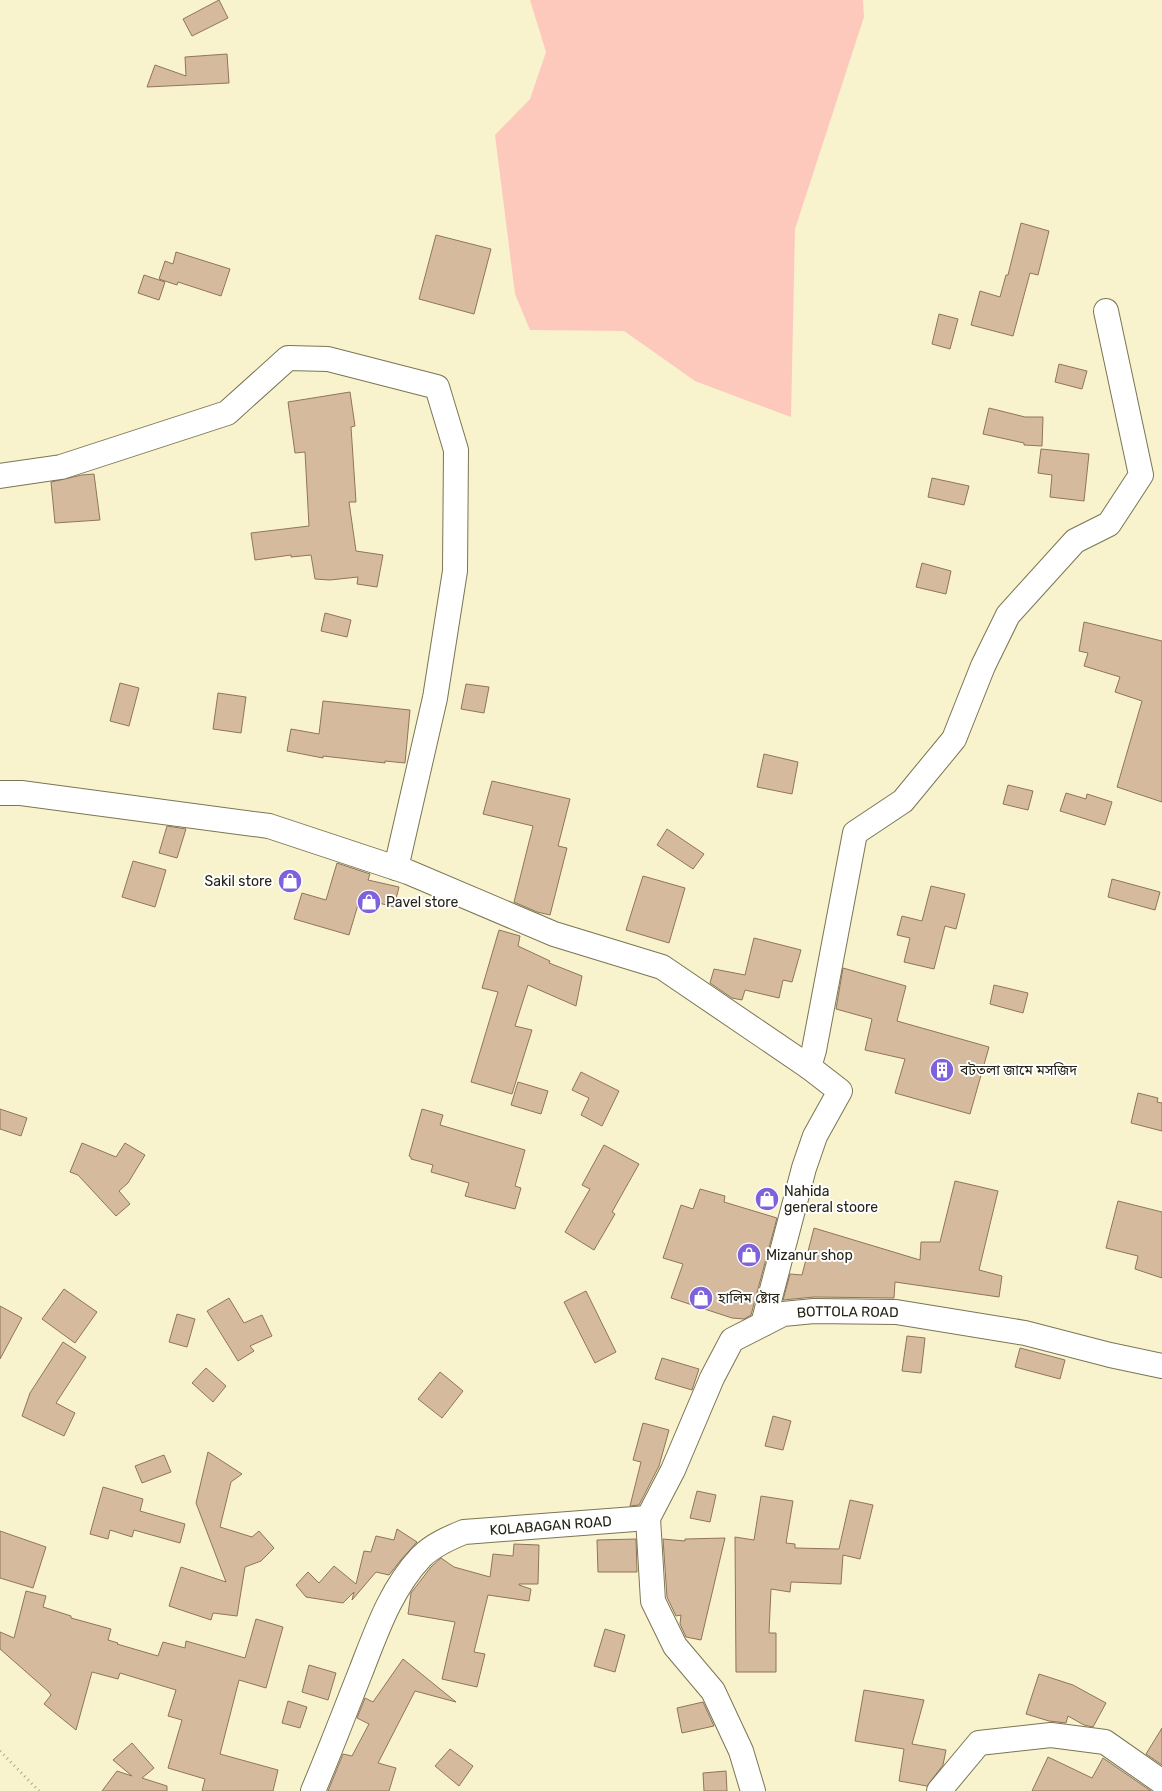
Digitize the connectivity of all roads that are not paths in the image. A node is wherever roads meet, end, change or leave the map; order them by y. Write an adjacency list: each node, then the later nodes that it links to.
1 (1106, 311): 5 (street)
2 (0, 476): 4 (street)
3 (0, 793): 4 (street)
4 (396, 868): 5 (street)
5 (809, 1067): 6 (street)
6 (763, 1324): 7 (street, BOTTOLA ROAD); 8 (street, BOTTOLA ROAD)
7 (1162, 1366)
8 (648, 1518): 10 (street, KOLABAGAN ROAD); 11 (street)
9 (1162, 1782): 12 (street)
10 (313, 1791)
11 (753, 1791)
12 (939, 1791)

